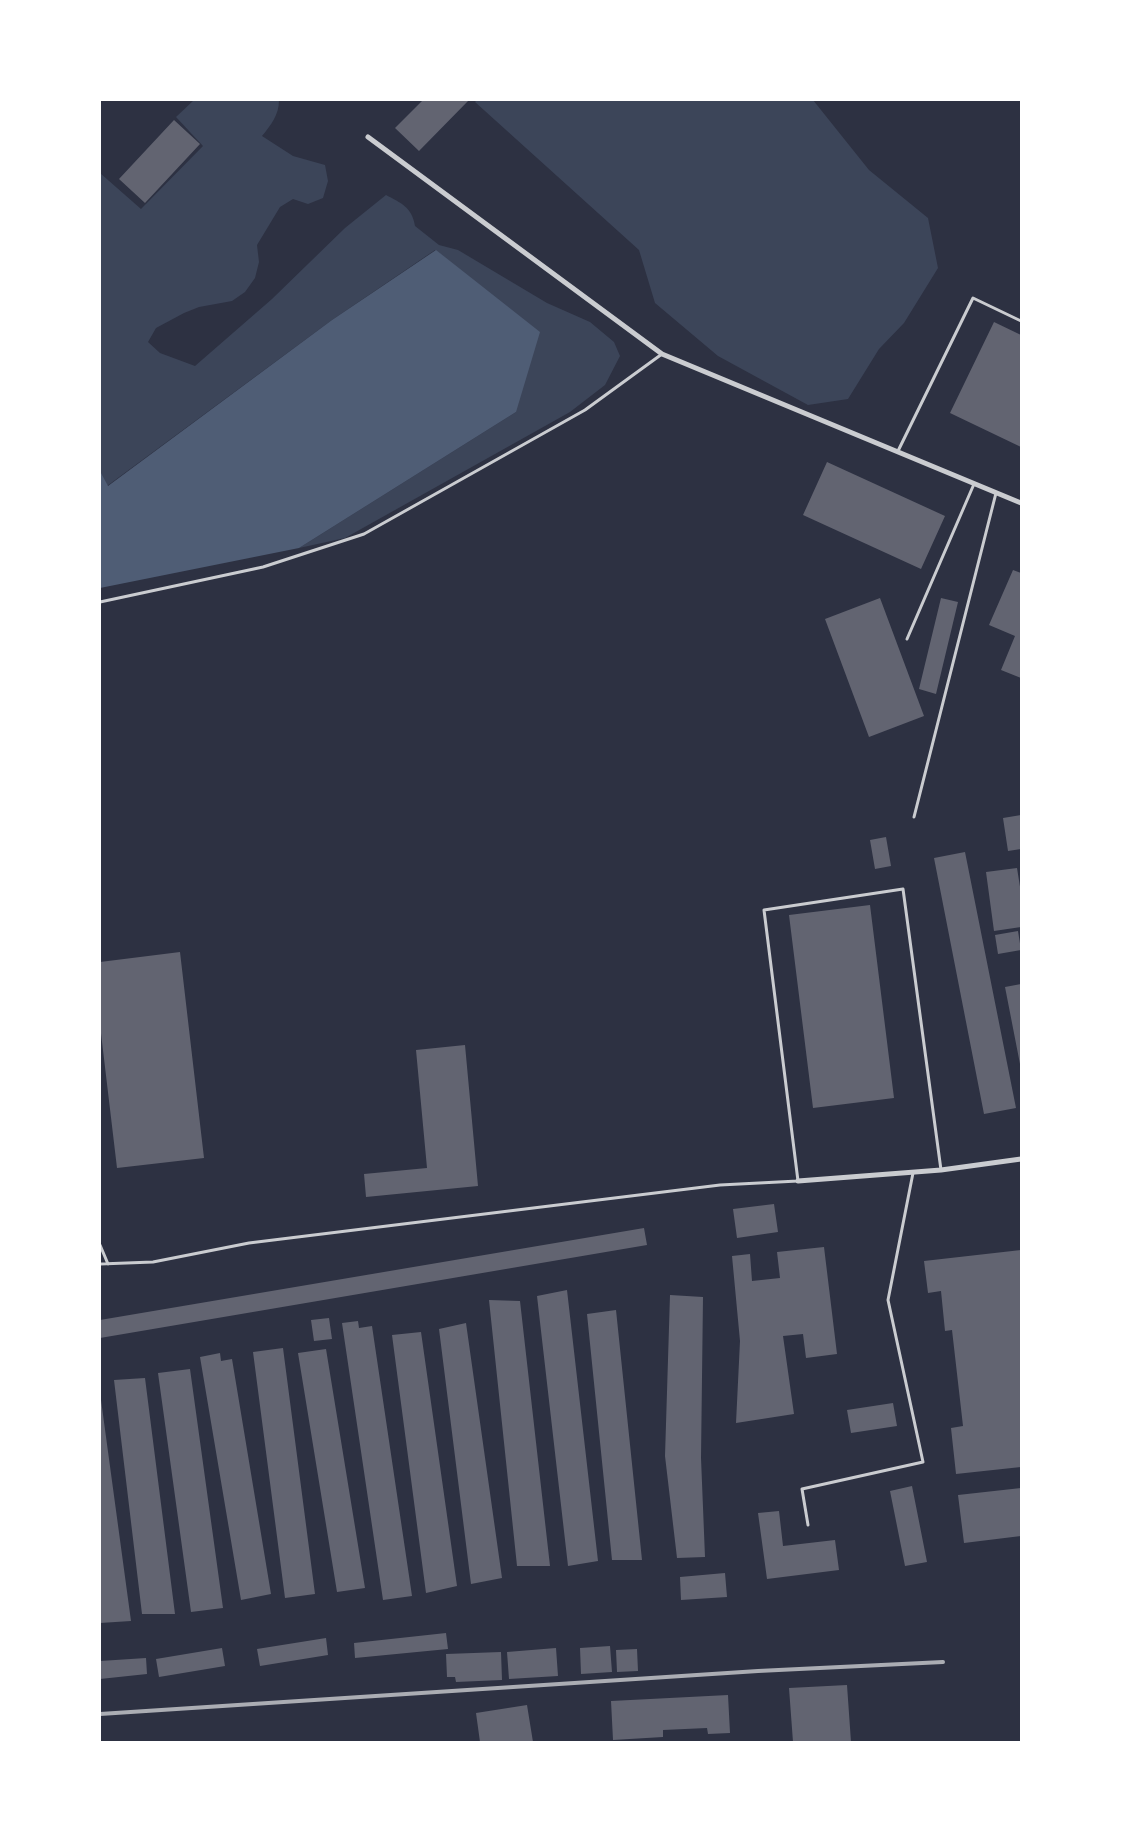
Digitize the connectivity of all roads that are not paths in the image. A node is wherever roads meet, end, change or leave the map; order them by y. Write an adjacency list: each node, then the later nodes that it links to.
1 (368, 137): 3 (street)
2 (1021, 321): 4 (lane)
3 (662, 354): 4 (street); 8 (lane)
4 (898, 452): 5 (street)
5 (974, 484): 6 (street); 9 (lane)
6 (996, 493): 7 (street); 10 (lane)
7 (1021, 503)
8 (100, 602)
9 (907, 639)
10 (914, 817)
11 (1021, 1159): 12 (street)
12 (941, 1170): 13 (street); 14 (lane)
13 (913, 1173): 14 (street); 18 (lane)
14 (798, 1181): 17 (lane)
15 (100, 1245): 17 (lane)
16 (100, 1264): 17 (lane)
17 (108, 1264)
18 (808, 1525)

